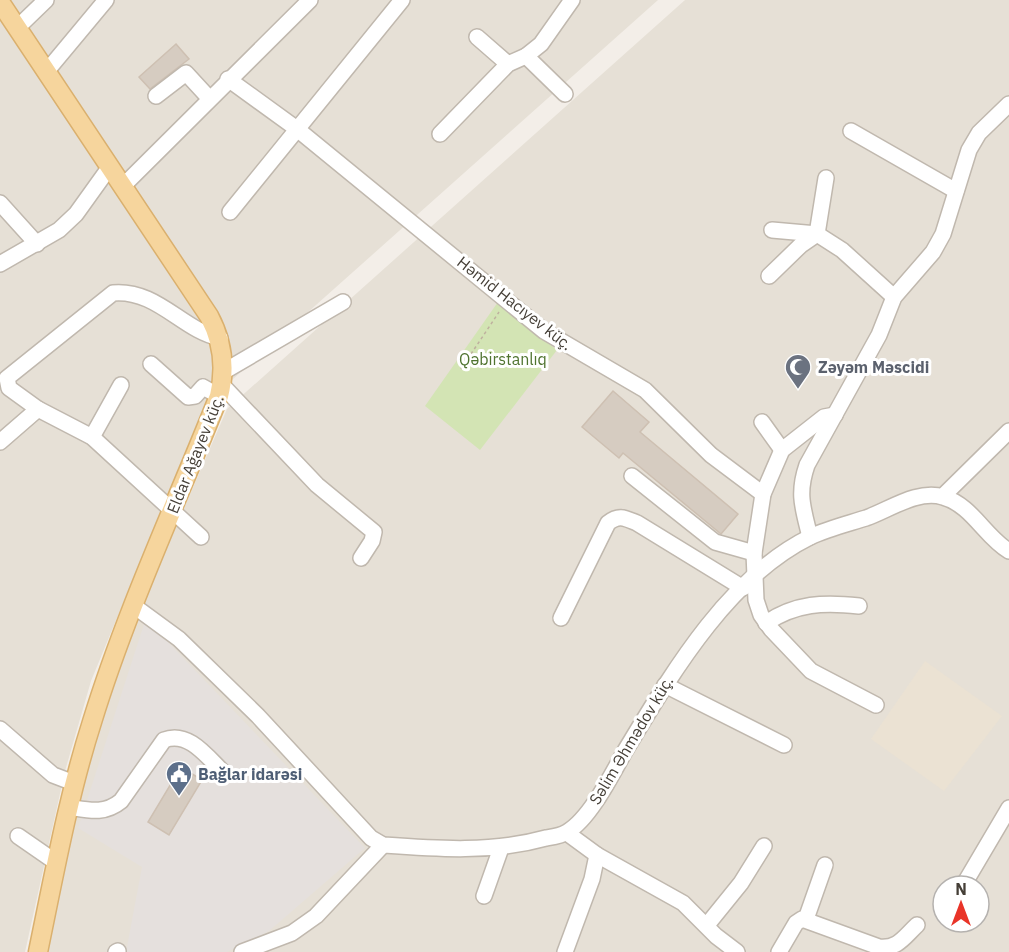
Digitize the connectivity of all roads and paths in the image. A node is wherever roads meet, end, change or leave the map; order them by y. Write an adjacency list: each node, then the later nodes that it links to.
1 (46, 0): 7 (street)
2 (106, 0): 11 (street)
3 (310, 0): 12 (street)
4 (402, 0): 17 (street)
5 (572, 0): 9 (street)
6 (0, 2): 7 (main road, Eldar Ağayev küç.)
7 (17, 28): 11 (main road, Eldar Ağayev küç.)
8 (477, 37): 10 (street)
9 (526, 56): 10 (street); 13 (street)
10 (508, 64): 19 (street)
11 (46, 72): 20 (main road, Eldar Ağayev küç.)
12 (228, 79): 15 (street); 17 (street, Həmid Hacıyev küç.)
13 (565, 94)
14 (156, 96): 15 (street)
15 (209, 98): 22 (street)
16 (1009, 104): 23 (street)
17 (297, 129): 25 (street); 32 (street, Həmid Hacıyev küç.)
18 (850, 131): 23 (street)
19 (440, 134)
20 (110, 168): 22 (main road, Eldar Ağayev küç.); 28 (street)
21 (826, 178): 27 (street)
22 (122, 187): 34 (main road, Eldar Ağayev küç.)
23 (956, 191): 31 (street)
24 (0, 203): 28 (street)
25 (230, 212)
26 (772, 230): 27 (street)
27 (817, 234): 30 (street); 31 (street)
28 (37, 244): 29 (street)
29 (0, 264)
30 (769, 276)
31 (894, 297): 40 (street)
32 (508, 300): 36 (path); 47 (street, Həmid Hacıyev küç.)
33 (343, 302): 37 (street)
34 (219, 338): 37 (main road, Eldar Ağayev küç.); 39 (street)
35 (151, 364): 37 (street)
36 (461, 369)
37 (221, 384): 49 (main road, Eldar Ağayev küç.); 54 (street)
38 (121, 385): 43 (street)
39 (38, 409): 43 (street); 44 (street)
40 (835, 415): 45 (street); 51 (street)
41 (762, 422): 45 (street)
42 (1009, 431): 48 (street)
43 (92, 437): 49 (street)
44 (0, 442)
45 (782, 450): 47 (street)
46 (632, 476): 53 (street)
47 (762, 494): 53 (street)
48 (943, 496): 51 (street, Səlim Əhmədov küç.); 52 (street)
49 (173, 511): 50 (street); 57 (main road, Eldar Ağayev küç.)
50 (201, 537)
51 (810, 537): 55 (street, Səlim Əhmədov küç.)
52 (1009, 551)
53 (754, 553): 55 (street)
54 (361, 558)
55 (756, 575): 56 (street, Səlim Əhmədov küç.); 60 (street)
56 (744, 588): 59 (street); 61 (street, Səlim Əhmədov küç.)
57 (134, 606): 66 (main road, Eldar Ağayev küç.); 71 (street)
58 (859, 606): 60 (street)
59 (561, 618)
60 (766, 622): 62 (street)
61 (665, 685): 64 (street); 69 (street, Səlim Əhmədov küç.)
62 (876, 705)
63 (0, 729): 66 (street)
64 (784, 745)
65 (225, 774): 67 (street)
66 (74, 783): 67 (main road, Eldar Ağayev küç.)
67 (68, 807): 75 (main road, Eldar Ağayev küç.)
68 (1009, 808): 77 (street)
69 (567, 832): 73 (street); 74 (street)
70 (18, 836): 75 (street)
71 (383, 845): 73 (street); 83 (street)
72 (764, 846): 81 (street)
73 (501, 848): 78 (street)
74 (597, 855): 81 (street); 84 (street)
75 (57, 863): 82 (main road, Eldar Ağayev küç.)
76 (825, 866): 79 (street)
77 (970, 874)
78 (484, 896)
79 (806, 919): 80 (street); 86 (street)
80 (917, 925)
81 (707, 926): 85 (street)
82 (38, 952)
83 (242, 952)
84 (565, 952)
85 (737, 952)
86 (779, 952)

